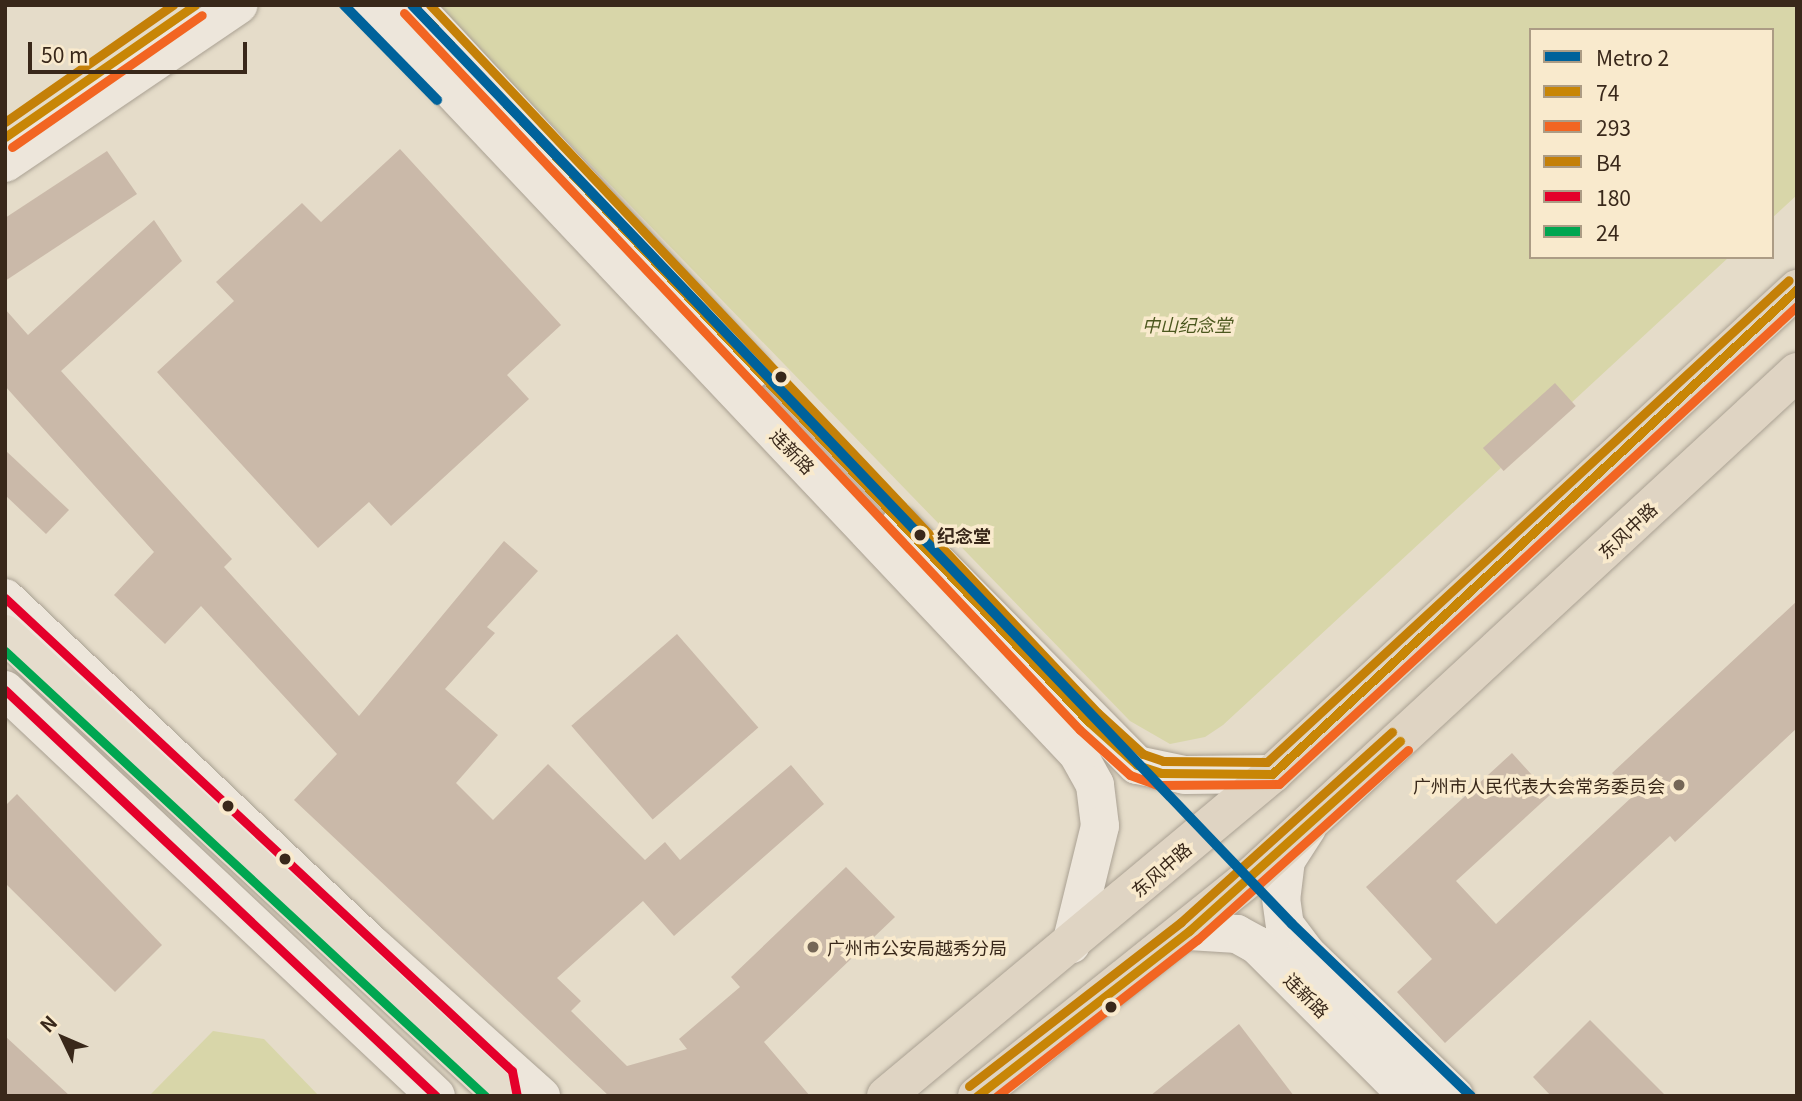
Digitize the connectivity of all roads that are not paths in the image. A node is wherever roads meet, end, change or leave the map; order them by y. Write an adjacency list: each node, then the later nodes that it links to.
1 (195, 5): 5 (street)
2 (237, 5): 6 (street)
3 (371, 5): 16 (street, 连新路)
4 (413, 5): 13 (street, 连新路)
5 (5, 137)
6 (5, 163)
7 (1797, 289): 13 (highway, 东风中路)
8 (1797, 372): 14 (highway, 东风中路)
9 (5, 598): 17 (street)
10 (5, 634): 17 (main road)
11 (5, 658): 19 (main road)
12 (5, 690): 18 (street)
13 (1272, 774): 16 (highway, 东风中路)
14 (1308, 826): 15 (highway, 东风中路); 24 (street, 连新路)
15 (1189, 931): 22 (highway, 东风中路); 23 (street, 连新路)
16 (1071, 944): 21 (highway, 东风中路)
17 (511, 1087): 20 (street)
18 (436, 1096)
19 (478, 1096)
20 (541, 1096)
21 (886, 1096)
22 (977, 1096)
23 (1408, 1096)
24 (1454, 1096)

